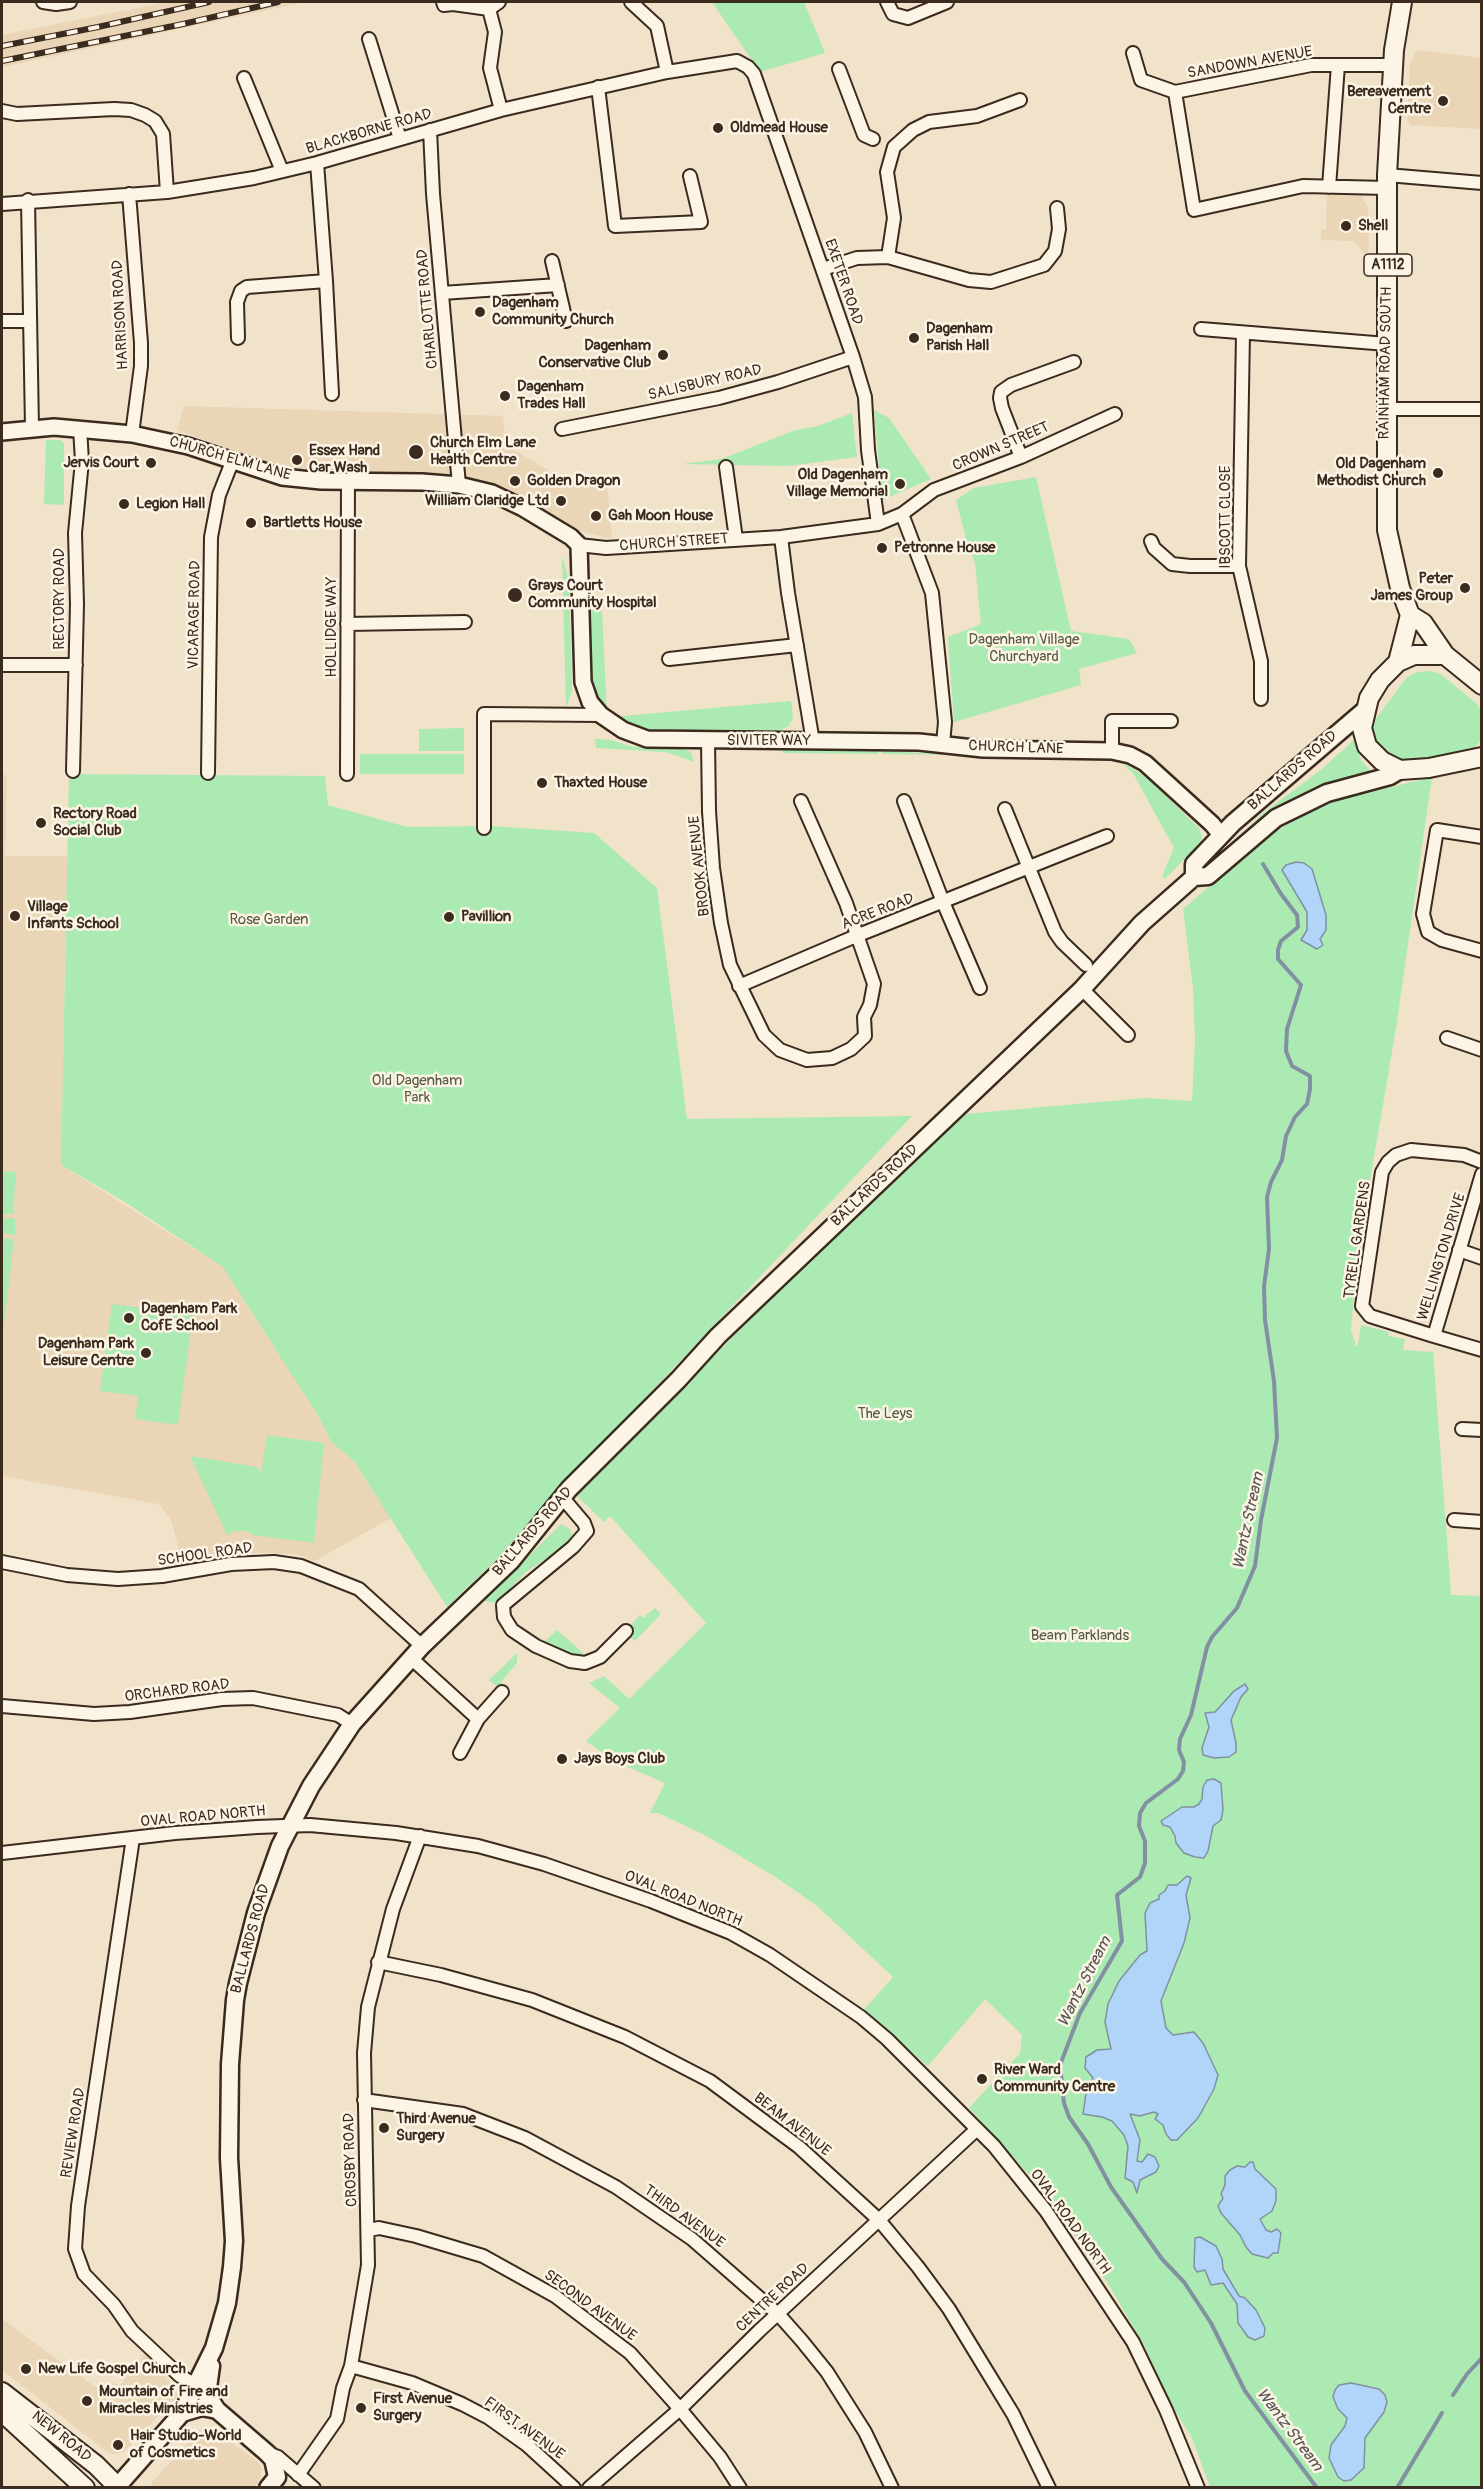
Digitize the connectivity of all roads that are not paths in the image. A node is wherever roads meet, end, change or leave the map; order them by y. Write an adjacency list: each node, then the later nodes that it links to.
1 (44, 2): 2 (street)
2 (70, 2)
3 (443, 2): 8 (street)
4 (631, 2): 15 (street)
5 (886, 2): 6 (street)
6 (947, 2)
7 (1402, 2): 13 (main road, RAINHAM ROAD SOUTH / A1112)
8 (494, 5): 20 (street)
9 (369, 39): 23 (street)
10 (1133, 53): 18 (street)
11 (741, 63): 15 (street, BLACKBORNE ROAD); 38 (street, EXETER ROAD)
12 (1338, 65): 13 (street, SANDOWN AVENUE); 18 (street, SANDOWN AVENUE); 30 (street)
13 (1393, 65): 28 (main road, RAINHAM ROAD SOUTH / A1112)
14 (839, 69): 24 (street)
15 (667, 72): 17 (street, BLACKBORNE ROAD)
16 (244, 78): 26 (street)
17 (598, 87): 20 (street, BLACKBORNE ROAD); 27 (street)
18 (1175, 92): 30 (street, SANDOWN AVENUE)
19 (1020, 100): 36 (street)
20 (501, 110): 22 (street, BLACKBORNE ROAD)
21 (2, 111): 31 (street)
22 (430, 130): 23 (street, BLACKBORNE ROAD); 41 (street, CHARLOTTE ROAD)
23 (400, 139): 25 (street, BLACKBORNE ROAD)
24 (873, 139)
25 (317, 163): 26 (street, BLACKBORNE ROAD); 39 (street)
26 (282, 171): 31 (street, BLACKBORNE ROAD)
27 (690, 176)
28 (1387, 181): 29 (street, SANDOWN AVENUE); 30 (street, SANDOWN AVENUE); 48 (main road, RAINHAM ROAD SOUTH / A1112)
29 (1482, 183)
30 (1329, 186)
31 (167, 192): 32 (street, BLACKBORNE ROAD)
32 (129, 194): 33 (street, BLACKBORNE ROAD); 59 (street, HARRISON ROAD)
33 (28, 200): 34 (street, BLACKBORNE ROAD); 43 (street)
34 (2, 204)
35 (1057, 208): 36 (street)
36 (888, 257): 38 (street)
37 (552, 261): 40 (street)
38 (823, 269): 49 (street, EXETER ROAD)
39 (326, 281): 47 (street); 51 (street)
40 (558, 285): 41 (street); 44 (street)
41 (442, 293): 64 (street, CHARLOTTE ROAD)
42 (2, 321): 43 (street)
43 (30, 321): 55 (street)
44 (566, 321)
45 (1201, 329): 46 (street)
46 (1243, 333): 48 (street); 71 (street, IBSCOTT CLOSE)
47 (238, 338)
48 (1387, 344): 52 (main road, RAINHAM ROAD SOUTH / A1112)
49 (853, 357): 57 (street, SALISBURY ROAD); 66 (street, EXETER ROAD)
50 (1074, 362): 60 (street)
51 (332, 394)
52 (1385, 409): 53 (street); 72 (main road, RAINHAM ROAD SOUTH / A1112)
53 (1482, 409)
54 (1115, 414): 60 (street, CROWN STREET)
55 (32, 428): 56 (street, CHURCH ELM LANE); 58 (street, CHURCH ELM LANE)
56 (80, 428): 59 (street, CHURCH ELM LANE); 80 (street, RECTORY ROAD)
57 (562, 429)
58 (2, 432)
59 (132, 434): 61 (street, CHURCH ELM LANE)
60 (1021, 457): 65 (street, CROWN STREET)
61 (232, 462): 63 (street, CHURCH ELM LANE); 93 (street, VICARAGE ROAD)
62 (726, 467): 68 (street)
63 (348, 480): 64 (street, CHURCH ELM LANE); 74 (street, HOLLIDGE WAY)
64 (459, 485): 70 (street)
65 (902, 514): 66 (street, CHURCH STREET); 88 (street)
66 (878, 524): 67 (street, CHURCH STREET)
67 (781, 537): 68 (street, CHURCH STREET); 75 (street)
68 (736, 539): 70 (street, CHURCH STREET)
69 (1151, 541): 71 (street)
70 (579, 545): 84 (street, SIVITER WAY)
71 (1239, 566): 82 (street, IBSCOTT CLOSE)
72 (1410, 615): 76 (main road, RAINHAM ROAD SOUTH / A1112); 78 (main road)
73 (465, 622): 74 (street)
74 (347, 624): 94 (street, HOLLIDGE WAY)
75 (797, 645): 77 (street); 87 (street)
76 (1445, 655): 78 (main road); 81 (main road, A1112)
77 (669, 659)
78 (1398, 662): 83 (main road)
79 (2, 665): 80 (street)
80 (76, 665): 92 (street, RECTORY ROAD)
81 (1482, 685)
82 (1261, 699)
83 (1366, 709): 91 (main road); 99 (main road, BALLARDS ROAD)
84 (601, 715): 86 (street, SIVITER WAY); 98 (street)
85 (1171, 722): 89 (street)
86 (708, 741): 87 (street, SIVITER WAY); 109 (street, BROOK AVENUE)
87 (813, 742): 88 (street, SIVITER WAY)
88 (944, 744): 89 (street, CHURCH LANE)
89 (1112, 751): 99 (street, CHURCH LANE)
90 (1479, 754): 91 (main road)
91 (1400, 770): 100 (main road, BALLARDS ROAD)
92 (73, 771)
93 (208, 773)
94 (347, 774)
95 (801, 801): 106 (street, BROOK AVENUE)
96 (904, 801): 105 (street)
97 (1005, 809): 103 (street)
98 (484, 828)
99 (1221, 835): 100 (main road, BALLARDS ROAD); 104 (main road, BALLARDS ROAD)
100 (1255, 835): 104 (main road, BALLARDS ROAD)
101 (1107, 836): 103 (street, ACRE ROAD)
102 (1482, 837): 107 (street)
103 (1029, 868): 105 (street, ACRE ROAD); 108 (street)
104 (1194, 877): 111 (main road, BALLARDS ROAD)
105 (943, 902): 106 (street, ACRE ROAD); 110 (street)
106 (856, 936): 109 (street, ACRE ROAD); 109 (street, BROOK AVENUE)
107 (1482, 951)
108 (1086, 966)
109 (739, 986)
110 (980, 988)
111 (1083, 989): 112 (street); 123 (main road, BALLARDS ROAD)
112 (1128, 1035)
113 (1447, 1038): 114 (street)
114 (1482, 1050)
115 (1482, 1161): 119 (street, TYRELL GARDENS)
116 (1482, 1174): 117 (street, WELLINGTON DRIVE)
117 (1459, 1250): 118 (street); 119 (street, WELLINGTON DRIVE)
118 (1482, 1258)
119 (1434, 1336): 120 (street, WELLINGTON DRIVE)
120 (1482, 1350)
121 (1462, 1429): 122 (street)
122 (1482, 1430)
123 (562, 1497): 127 (street); 128 (main road, BALLARDS ROAD)
124 (1454, 1520): 125 (street)
125 (1482, 1522)
126 (2, 1562): 128 (street, SCHOOL ROAD)
127 (626, 1630)
128 (417, 1652): 131 (street, SCHOOL ROAD); 132 (main road, BALLARDS ROAD)
129 (502, 1692): 131 (street)
130 (2, 1706): 132 (street, ORCHARD ROAD)
131 (478, 1719): 133 (street)
132 (352, 1724): 134 (main road, BALLARDS ROAD)
133 (460, 1753)
134 (291, 1825): 135 (street, OVAL ROAD NORTH); 136 (street, OVAL ROAD NORTH); 144 (main road, BALLARDS ROAD)
135 (420, 1836): 138 (street, CROSBY ROAD); 140 (street, OVAL ROAD NORTH)
136 (133, 1838): 137 (street, OVAL ROAD NORTH); 146 (street, REVIEW ROAD)
137 (2, 1853)
138 (378, 1962): 139 (street, CROSBY ROAD); 141 (street, BEAM AVENUE)
139 (364, 2100): 142 (street, CROSBY ROAD); 143 (street, THIRD AVENUE)
140 (977, 2129): 141 (street, CENTRE ROAD); 163 (street, OVAL ROAD NORTH)
141 (879, 2220): 143 (street, CENTRE ROAD); 162 (street, BEAM AVENUE)
142 (369, 2230): 145 (street, CROSBY ROAD); 148 (street, SECOND AVENUE)
143 (779, 2315): 148 (street, CENTRE ROAD); 161 (street, THIRD AVENUE)
144 (210, 2360): 146 (main road, BALLARDS ROAD); 149 (main road, BALLARDS ROAD)
145 (351, 2366): 153 (street, CROSBY ROAD); 158 (street, FIRST AVENUE)
146 (196, 2385): 151 (main road, BALLARDS ROAD)
147 (2, 2392): 156 (main road, NEW ROAD)
148 (680, 2409): 159 (street, CENTRE ROAD); 160 (street, SECOND AVENUE)
149 (217, 2410): 151 (main road); 152 (main road)
150 (2, 2412): 155 (main road, NEW ROAD)
151 (182, 2413): 156 (main road, BALLARDS ROAD)
152 (267, 2453): 153 (street); 154 (main road)
153 (298, 2475): 154 (street); 157 (street)
154 (272, 2482)
155 (85, 2487)
156 (117, 2487)
157 (314, 2487)
158 (574, 2487)
159 (589, 2487)
160 (740, 2487)
161 (892, 2487)
162 (1049, 2487)
163 (1198, 2487)

